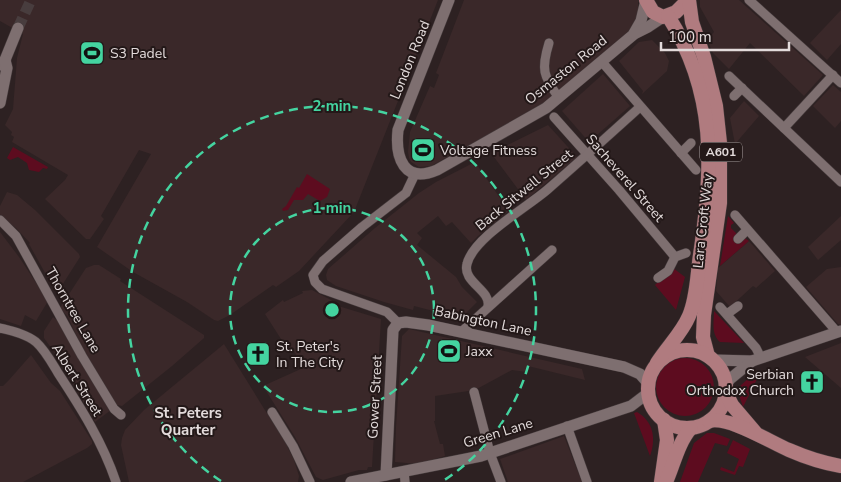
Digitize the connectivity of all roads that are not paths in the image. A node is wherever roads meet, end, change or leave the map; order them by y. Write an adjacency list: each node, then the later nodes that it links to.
1 (449, 0): 25 (street, London Road)
2 (646, 0): 5 (main road, A601); 7 (street, Osmaston Road)
3 (689, 0): 5 (main road, A601); 43 (main road, Lara Croft Way / A601)
4 (749, 0): 11 (street)
5 (665, 16): 7 (street, Osmaston Road); 45 (main road, Lara Croft Way / A601)
6 (18, 28): 10 (street)
7 (633, 35): 9 (street, Osmaston Road)
8 (549, 43): 16 (street)
9 (602, 62): 16 (street, Osmaston Road); 18 (street)
10 (3, 63): 17 (street)
11 (833, 75): 13 (street); 20 (street)
12 (729, 76): 14 (street)
13 (841, 83)
14 (742, 88): 15 (street); 20 (street)
15 (734, 96)
16 (559, 98): 25 (street, Osmaston Road)
17 (0, 103)
18 (640, 107): 22 (street); 23 (street, Back Sitwell Street)
19 (554, 117): 23 (street, Sacheverel Street)
20 (784, 128): 26 (street)
21 (691, 143): 22 (street)
22 (681, 153): 24 (street)
23 (588, 154): 33 (street, Sacheverel Street); 35 (street, Back Sitwell Street)
24 (696, 170)
25 (415, 174): 39 (street)
26 (841, 182)
27 (734, 215): 29 (street)
28 (0, 220): 50 (street, Thorntree Lane)
29 (747, 230): 30 (street); 42 (street)
30 (738, 239)
31 (552, 250): 35 (street)
32 (686, 253): 33 (street)
33 (675, 257): 34 (street)
34 (658, 278)
35 (488, 306): 41 (street)
36 (738, 306): 38 (street)
37 (720, 307): 38 (street)
38 (727, 314): 44 (street)
39 (398, 323): 41 (street, Babington Lane); 58 (street, Gower Street)
40 (0, 328): 60 (street, Albert Street)
41 (461, 332): 46 (street, Babington Lane)
42 (839, 332): 44 (street)
43 (711, 358): 44 (street); 45 (main road); 47 (main road, A601)
44 (757, 360): 47 (street)
45 (657, 363): 46 (main road, A601)
46 (648, 388): 51 (main road); 53 (street, Green Lane)
47 (726, 389): 52 (main road); 55 (main road)
48 (474, 392): 56 (street)
49 (272, 412): 61 (street)
50 (121, 415)
51 (664, 420): 54 (main road); 65 (main road)
52 (709, 421): 54 (main road); 55 (main road)
53 (567, 426): 56 (street, Green Lane); 64 (street)
54 (691, 428): 66 (main road)
55 (756, 433): 57 (main road)
56 (490, 453): 59 (street, Green Lane); 63 (street)
57 (841, 466)
58 (386, 475): 59 (street, Green Lane); 62 (street, Green Lane)
59 (405, 476)
60 (116, 482)
61 (310, 482)
62 (351, 482)
63 (501, 482)
64 (587, 482)
65 (660, 482)
66 (666, 482)

